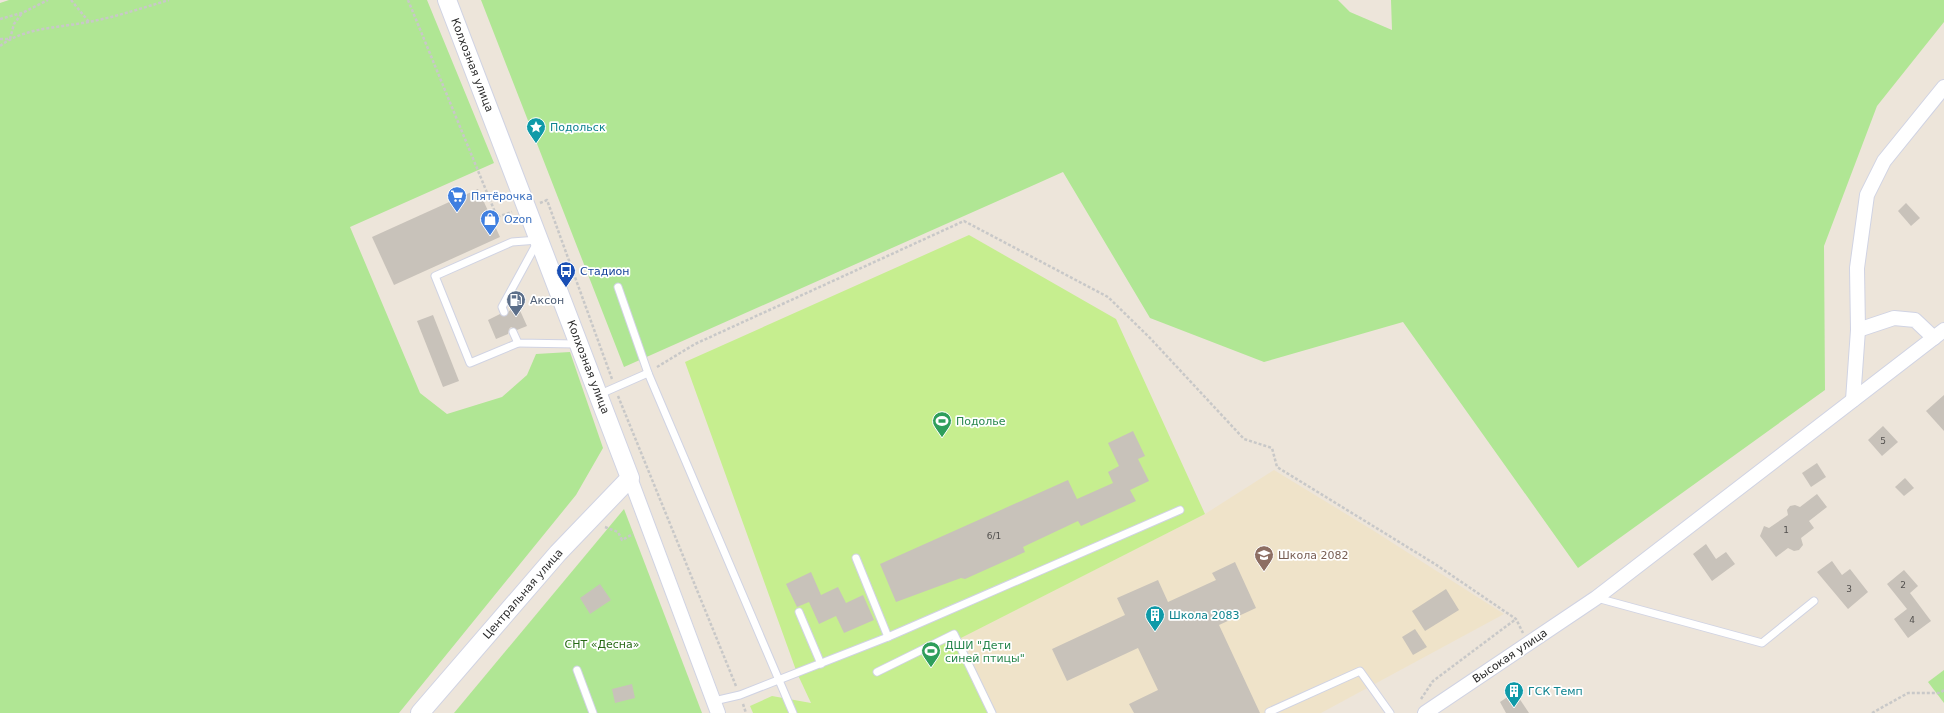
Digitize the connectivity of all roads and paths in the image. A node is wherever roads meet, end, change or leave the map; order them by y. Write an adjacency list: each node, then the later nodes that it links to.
1 (48, 0): 5 (path)
2 (71, 0): 7 (path)
3 (168, 0): 7 (path)
4 (447, 0): 12 (street, Колхозная улица)
5 (22, 13): 6 (path); 9 (path)
6 (0, 19)
7 (89, 22): 9 (path)
8 (0, 39): 9 (path)
9 (10, 39): 10 (path)
10 (0, 46)
11 (1944, 87): 15 (street)
12 (539, 240): 14 (lane); 18 (lane); 19 (street, Колхозная улица)
13 (618, 287): 20 (lane)
14 (504, 312)
15 (1858, 330): 17 (street); 22 (street)
16 (513, 332): 18 (lane)
17 (1939, 334): 22 (street, Высокая улица)
18 (518, 343): 19 (lane)
19 (579, 344): 21 (street, Колхозная улица)
20 (648, 373): 21 (lane); 29 (path); 35 (lane)
21 (598, 395): 23 (street, Колхозная улица)
22 (1854, 400): 26 (street, Высокая улица)
23 (630, 478): 37 (street, Колхозная улица); 40 (street, Центральная улица)
24 (1180, 510): 30 (lane)
25 (856, 558): 30 (lane)
26 (1596, 598): 27 (lane); 31 (street, Высокая улица)
27 (1814, 601)
28 (799, 612): 32 (lane)
29 (1516, 618): 31 (path); 38 (path)
30 (888, 637): 32 (lane)
31 (1528, 644): 38 (street, Высокая улица)
32 (821, 664): 35 (lane)
33 (577, 670): 41 (lane)
34 (877, 672): 43 (lane)
35 (780, 680): 37 (lane); 42 (lane)
36 (1944, 690): 45 (path)
37 (716, 707)
38 (1423, 708)
39 (1269, 712): 44 (lane)
40 (420, 713)
41 (593, 713)
42 (794, 713)
43 (992, 713)
44 (1390, 713)
45 (1872, 713)

